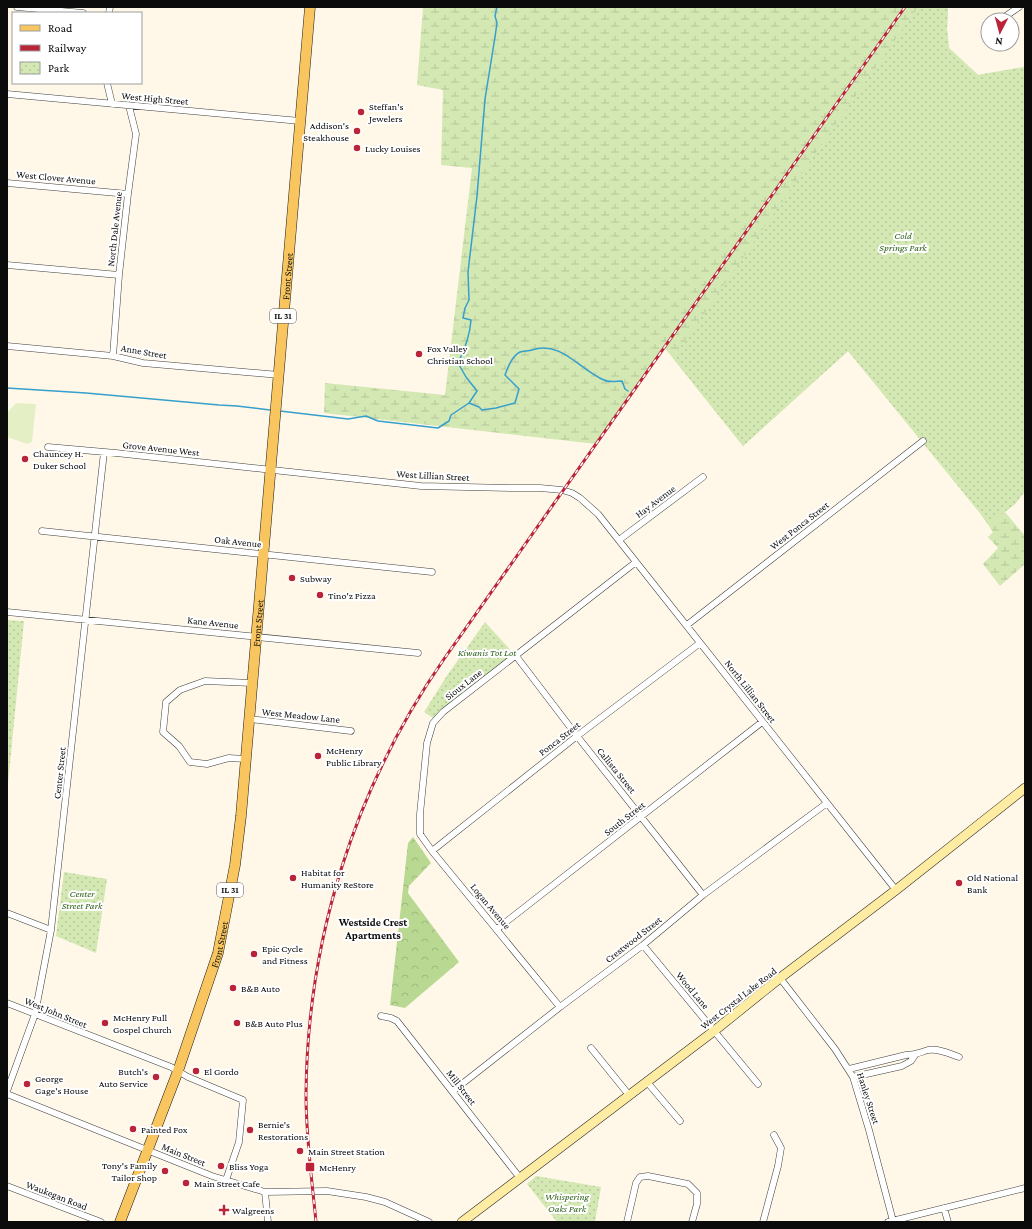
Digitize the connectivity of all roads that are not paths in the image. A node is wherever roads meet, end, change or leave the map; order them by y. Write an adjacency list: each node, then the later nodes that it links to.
1 (17, 7): 3 (street)
2 (310, 7): 8 (main road, Front Street / IL 31)
3 (72, 12)
4 (107, 84): 6 (street)
5 (7, 94): 6 (street, West High Street)
6 (112, 104): 7 (street, West High Street)
7 (129, 106): 8 (street, West High Street); 10 (street, North Dale Avenue)
8 (300, 122): 15 (main road, Front Street / IL 31)
9 (7, 183): 10 (street, West Clover Avenue)
10 (128, 194): 12 (street, North Dale Avenue)
11 (7, 265): 12 (street)
12 (119, 275): 14 (street, North Dale Avenue)
13 (7, 346): 14 (street, Anne Street)
14 (112, 356): 15 (street, Anne Street)
15 (279, 375): 19 (main road, Front Street / IL 31)
16 (923, 441): 30 (street, West Ponca Street)
17 (48, 447): 18 (street, Grove Avenue West)
18 (104, 452): 19 (street, Grove Avenue West); 23 (street, Center Street)
19 (272, 469): 21 (street, West Lillian Street); 25 (main road, Front Street / IL 31)
20 (704, 477): 24 (street, Hay Avenue)
21 (589, 504): 24 (street, North Lillian Street)
22 (42, 530): 23 (street, Oak Avenue)
23 (95, 536): 25 (street, Oak Avenue); 29 (street, Center Street)
24 (619, 540): 26 (street, North Lillian Street)
25 (264, 554): 27 (street, Oak Avenue); 31 (main road, Front Street / IL 31)
26 (636, 562): 30 (street, North Lillian Street); 34 (street, Sioux Lane)
27 (432, 572)
28 (7, 612): 29 (street, Kane Avenue)
29 (86, 620): 31 (street, Kane Avenue); 50 (street, Center Street)
30 (687, 625): 32 (street, North Lillian Street)
31 (256, 637): 33 (street, Kane Avenue); 35 (main road, Front Street / IL 31)
32 (700, 643): 37 (street, North Lillian Street); 39 (street, Ponca Street)
33 (418, 653)
34 (516, 656): 39 (street, Callista Street); 43 (street, Sioux Lane)
35 (252, 683): 36 (main road, Front Street / IL 31); 40 (street)
36 (249, 720): 38 (street, West Meadow Lane); 40 (main road, Front Street / IL 31)
37 (762, 722): 42 (street, North Lillian Street); 44 (street, South Street)
38 (351, 730)
39 (577, 736): 44 (street, Callista Street); 45 (street, Ponca Street)
40 (245, 759): 62 (main road, Front Street / IL 31)
41 (1025, 788): 46 (street, West Crystal Lake Road)
42 (827, 803): 46 (street, North Lillian Street); 47 (street, Crestwood Street)
43 (420, 814): 45 (street, Logan Avenue)
44 (641, 817): 47 (street, Callista Street); 49 (street, South Street)
45 (432, 851): 49 (street, Logan Avenue)
46 (896, 890): 52 (street, West Crystal Lake Road)
47 (703, 895): 51 (street, Crestwood Street)
48 (7, 912): 50 (street)
49 (497, 929): 54 (street, Logan Avenue)
50 (51, 930): 55 (street, Center Street)
51 (643, 945): 54 (street, Crestwood Street); 57 (street, Wood Lane)
52 (780, 978): 57 (street, West Crystal Lake Road); 61 (street, Hanley Street)
53 (7, 1003): 55 (street, West John Street)
54 (560, 1007): 66 (street, Crestwood Street)
55 (35, 1014): 62 (street, West John Street); 67 (street, Center Street)
56 (381, 1016): 66 (street, Mill Street)
57 (714, 1031): 64 (street, West Crystal Lake Road); 65 (street, Wood Lane)
58 (591, 1048): 68 (street)
59 (915, 1055): 60 (street); 61 (street); 63 (street)
60 (959, 1057)
61 (849, 1069): 63 (street, Hanley Street)
62 (178, 1071): 71 (main road, Front Street / IL 31); 73 (street, West John Street)
63 (853, 1077): 86 (street, Hanley Street)
64 (647, 1082): 68 (street, West Crystal Lake Road); 69 (street)
65 (758, 1084)
66 (453, 1091): 72 (street, Mill Street)
67 (7, 1093): 71 (street, Main Street)
68 (628, 1095): 72 (street, West Crystal Lake Road)
69 (680, 1121)
70 (774, 1135): 85 (street)
71 (148, 1150): 73 (street, Main Street); 78 (main road, Front Street / IL 31)
72 (520, 1178): 82 (street, West Crystal Lake Road)
73 (226, 1180): 76 (street, Main Street)
74 (7, 1186): 79 (street, Waukegan Road)
75 (1025, 1188): 77 (street)
76 (265, 1192): 80 (street); 81 (street, Main Street)
77 (944, 1208): 86 (street); 87 (street)
78 (123, 1219)
79 (101, 1222)
80 (268, 1222)
81 (429, 1222)
82 (462, 1222)
83 (627, 1222): 84 (street)
84 (692, 1222)
85 (763, 1222)
86 (890, 1222)
87 (948, 1222)

